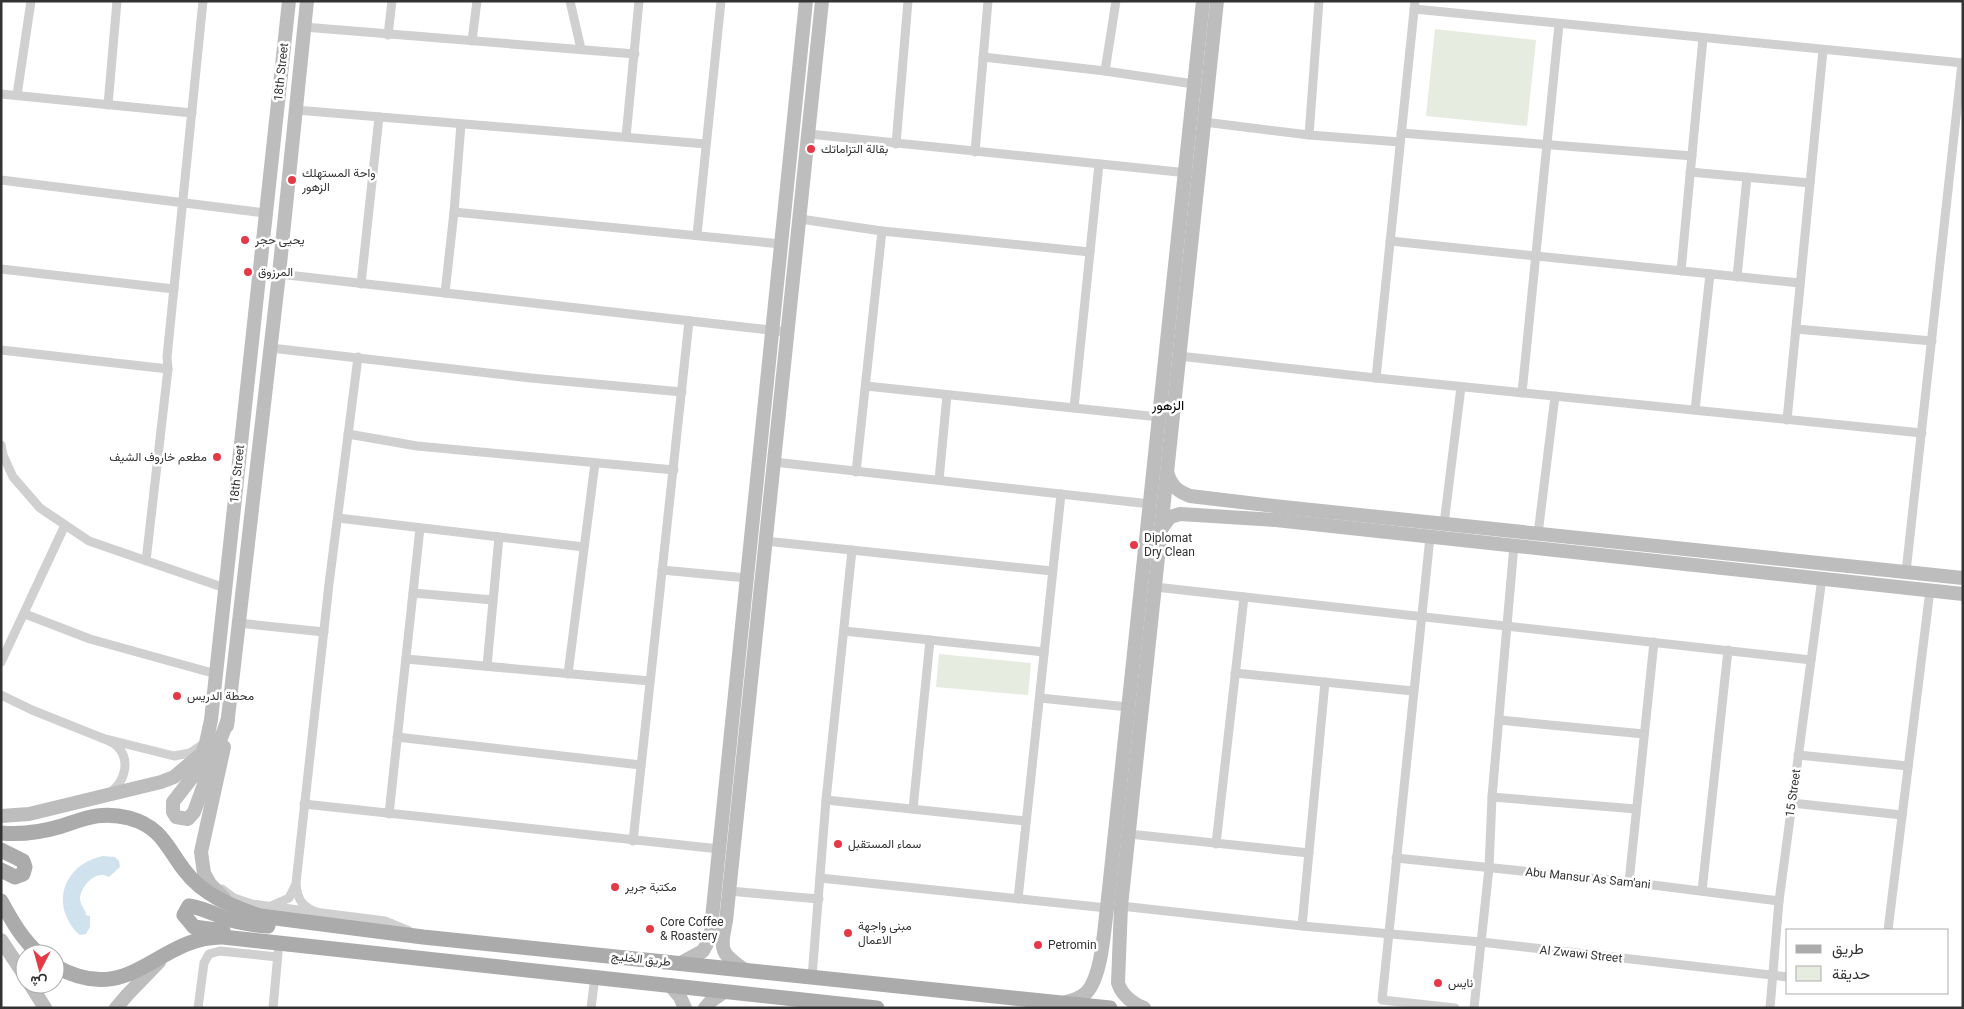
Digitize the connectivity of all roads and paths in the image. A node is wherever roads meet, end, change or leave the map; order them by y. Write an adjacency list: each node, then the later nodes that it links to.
1 (31, 1): 33 (street)
2 (117, 1): 34 (street)
3 (203, 1): 36 (street)
4 (289, 1): 57 (street, 18th Street)
5 (307, 1): 21 (street)
6 (392, 1): 22 (street)
7 (476, 1): 24 (street)
8 (570, 1): 25 (street)
9 (639, 1): 27 (street)
10 (721, 1): 44 (street)
11 (806, 1): 62 (street)
12 (822, 1): 40 (street)
13 (908, 1): 45 (street)
14 (988, 1): 28 (street)
15 (1116, 1): 30 (street)
16 (1203, 1): 31 (street)
17 (1217, 1): 38 (street)
18 (1320, 1): 41 (street)
19 (1414, 5): 20 (street); 43 (street)
20 (1559, 24): 23 (street); 46 (street)
21 (304, 27): 22 (street); 35 (street)
22 (388, 35): 24 (street)
23 (1703, 38): 26 (street); 48 (street)
24 (472, 41): 25 (street)
25 (581, 50): 27 (street)
26 (1823, 50): 29 (street); 54 (street)
27 (635, 54): 42 (street)
28 (984, 57): 30 (street); 47 (street)
29 (1962, 63): 78 (street)
30 (1104, 71): 31 (street)
31 (1194, 84): 51 (street)
32 (1, 94): 33 (street)
33 (17, 95): 34 (street)
34 (108, 105): 36 (street)
35 (296, 110): 37 (street); 67 (street)
36 (192, 113): 55 (street)
37 (379, 117): 39 (street); 71 (street)
38 (1204, 122): 41 (street); 51 (street)
39 (461, 124): 42 (street); 56 (street)
40 (809, 134): 45 (street); 58 (street)
41 (1309, 135): 43 (street)
42 (626, 137): 44 (street)
43 (1400, 137): 46 (street); 61 (street)
44 (706, 144): 60 (street)
45 (896, 144): 47 (street)
46 (1547, 144): 48 (street); 64 (street)
47 (975, 152): 49 (street)
48 (1692, 156): 50 (street)
49 (1099, 164): 51 (street); 63 (street)
50 (1690, 172): 52 (street); 66 (street)
51 (1191, 174): 81 (street); 93 (street)
52 (1747, 177): 54 (street); 69 (street)
53 (1, 180): 55 (street)
54 (1810, 183): 70 (street)
55 (183, 204): 57 (street); 72 (street)
56 (454, 212): 60 (street); 73 (street)
57 (265, 213): 109 (street, 18th Street)
58 (800, 219): 59 (street); 77 (street)
59 (882, 231): 63 (street); 85 (street)
60 (697, 235): 62 (street)
61 (1390, 241): 64 (street); 84 (street)
62 (781, 244): 76 (street)
63 (1090, 252): 91 (street)
64 (1536, 256): 66 (street); 88 (street)
65 (1, 269): 72 (street)
66 (1681, 271): 68 (street)
67 (279, 274): 71 (street); 79 (street)
68 (1710, 274): 69 (street); 92 (street)
69 (1737, 277): 70 (street)
70 (1800, 283): 75 (street)
71 (361, 284): 73 (street)
72 (174, 289): 83 (street)
73 (445, 293): 74 (street)
74 (689, 321): 76 (street); 87 (street)
75 (1796, 329): 78 (street); 94 (street)
76 (772, 330): 77 (street); 125 (street)
77 (787, 332): 98 (street)
78 (1932, 341): 95 (street)
79 (271, 348): 82 (street); 137 (street)
80 (1, 350): 83 (street)
81 (1180, 356): 84 (street); 102 (street)
82 (358, 357): 87 (street); 96 (street)
83 (168, 369): 121 (street)
84 (1376, 378): 86 (street)
85 (866, 386): 89 (street); 101 (street)
86 (1461, 387): 88 (street); 110 (street)
87 (682, 392): 100 (street)
88 (1522, 393): 90 (street)
89 (947, 395): 91 (street); 103 (street)
90 (1555, 396): 92 (street); 114 (street)
91 (1074, 408): 93 (street)
92 (1695, 410): 94 (street)
93 (1159, 417): 106 (street)
94 (1787, 420): 95 (street)
95 (1922, 433): 124 (street)
96 (348, 434): 99 (street); 108 (street)
97 (1, 445): 111 (street)
98 (774, 462): 101 (street); 117 (street)
99 (595, 463): 100 (street); 119 (street)
100 (674, 470): 122 (street)
101 (856, 472): 103 (street)
102 (1167, 472): 105 (street); 113 (street)
103 (938, 480): 104 (street)
104 (1061, 494): 106 (street); 123 (street)
105 (1190, 496): 107 (street); 110 (street)
106 (1150, 504): 113 (street)
107 (1188, 513): 113 (street); 116 (street)
108 (338, 518): 112 (street); 140 (street)
109 (232, 523): 129 (street, 18th Street); 137 (street)
110 (1444, 524): 114 (street)
111 (65, 525): 121 (street); 135 (street)
112 (420, 528): 115 (street); 131 (street)
113 (1154, 530): 128 (street); 157 (street)
114 (1538, 534): 124 (street)
115 (499, 537): 119 (street); 134 (street)
116 (1430, 537): 118 (street); 136 (street)
117 (765, 541): 120 (street); 192 (street)
118 (1514, 546): 126 (street); 138 (street)
119 (584, 547): 151 (street)
120 (852, 550): 123 (street); 139 (street)
121 (146, 561): 129 (street)
122 (662, 570): 125 (street); 152 (street)
123 (1052, 571): 144 (street)
124 (1906, 572): 127 (street)
125 (747, 578): 182 (street)
126 (1822, 578): 130 (street); 146 (street, 15 Street)
127 (1963, 578)
128 (1155, 587): 133 (street); 179 (street)
129 (225, 588): 150 (street, 18th Street)
130 (1930, 590): 132 (street); 166 (street)
131 (413, 593): 134 (street); 145 (street)
132 (1963, 594)
133 (1244, 597): 136 (street); 149 (street)
134 (493, 600): 148 (street)
135 (25, 614): 147 (street); 150 (street)
136 (1422, 617): 138 (street); 154 (street)
137 (238, 623): 140 (street); 158 (street)
138 (1508, 626): 142 (street); 159 (street)
139 (844, 631): 141 (street); 169 (street)
140 (324, 632): 171 (street)
141 (930, 640): 144 (street); 172 (street)
142 (1654, 642): 143 (street); 160 (street)
143 (1728, 650): 146 (street); 191 (street)
144 (1044, 652): 156 (street)
145 (406, 659): 148 (street); 161 (street)
146 (1811, 660): 164 (street, 15 Street)
147 (1, 662)
148 (486, 666): 151 (street)
149 (1235, 673): 153 (street); 181 (street)
150 (216, 674): 163 (street, 18th Street)
151 (568, 674): 152 (street)
152 (650, 681): 165 (street)
153 (1325, 682): 154 (street); 184 (street)
154 (1413, 691): 185 (street)
155 (1, 695): 162 (street)
156 (1040, 698): 157 (street); 177 (street)
157 (1128, 707): 199 (street)
158 (228, 718): 163 (street, 18th Street); 198 (street); 200 (street)
159 (1499, 720): 160 (street); 168 (street)
160 (1644, 734): 173 (street)
161 (397, 737): 165 (street); 174 (street)
162 (102, 738): 163 (street); 167 (street)
163 (204, 748): 167 (street)
164 (1798, 755): 166 (street); 170 (street, 15 Street)
165 (641, 765): 180 (street)
166 (1908, 766): 175 (street)
167 (106, 796): 176 (street)
168 (1492, 797): 173 (street); 186 (street)
169 (826, 800): 172 (street); 188 (street)
170 (1792, 803): 175 (street); 197 (street, 15 Street)
171 (304, 804): 174 (street); 190 (street)
172 (913, 809): 177 (street)
173 (1636, 809): 189 (street)
174 (389, 814): 180 (street)
175 (1902, 815): 205 (street)
176 (1, 816)
177 (1026, 821): 194 (street)
178 (1, 833): 200 (main road, طريق الخليج)
179 (1129, 834): 181 (street); 199 (street)
180 (633, 840): 182 (street)
181 (1216, 844): 184 (street)
182 (719, 849): 195 (street)
183 (1, 850): 187 (main road)
184 (1309, 853): 204 (street)
185 (1396, 858): 186 (street, Abu Mansur As Sam'ani); 206 (street)
186 (1489, 868): 189 (street, Abu Mansur As Sam'ani); 209 (street)
187 (1, 870)
188 (820, 878): 193 (street); 194 (street, Al Zwawi Street)
189 (1629, 882): 191 (street, Abu Mansur As Sam'ani)
190 (296, 883): 198 (street); 202 (street)
191 (1702, 891): 197 (street, Abu Mansur As Sam'ani)
192 (729, 892): 193 (street); 201 (street)
193 (819, 899): 221 (street)
194 (1018, 899): 199 (street, Al Zwawi Street)
195 (714, 900): 201 (street); 214 (street)
196 (1, 901): 210 (main road)
197 (1779, 901): 220 (street, 15 Street)
198 (270, 906): 202 (street)
199 (1114, 907): 204 (street, Al Zwawi Street); 216 (street); 218 (street)
200 (239, 909): 203 (main road, طريق الخليج)
201 (727, 910): 215 (street)
202 (319, 912): 207 (street)
203 (332, 925): 207 (main road, طريق الخليج); 211 (main road)
204 (1302, 926): 206 (street, Al Zwawi Street)
205 (1888, 929)
206 (1388, 934): 209 (street, Al Zwawi Street); 239 (street)
207 (423, 937): 214 (main road, طريق الخليج)
208 (1, 940): 213 (street)
209 (1481, 942): 220 (street, Al Zwawi Street); 240 (street)
210 (27, 944)
211 (278, 950): 212 (main road, طريق الخليج); 219 (main road, طريق الخليج); 231 (street); 232 (street)
212 (164, 958): 217 (main road, طريق الخليج); 230 (street)
213 (15, 961)
214 (680, 963): 215 (main road, طريق الخليج)
215 (745, 970): 221 (main road, طريق الخليج)
216 (1097, 971): 218 (street); 227 (street)
217 (65, 972)
218 (1118, 973): 238 (street)
219 (595, 976): 223 (main road, طريق الخليج); 233 (street)
220 (1774, 976): 222 (street, Al Zwawi Street); 241 (street, 15 Street)
221 (812, 977): 227 (main road, طريق الخليج)
222 (1786, 977)
223 (670, 985): 224 (main road, طريق الخليج); 234 (street)
224 (724, 992): 226 (main road, طريق الخليج); 235 (street)
225 (37, 994): 229 (street)
226 (778, 1003): 236 (main road, طريق الخليج)
227 (1061, 1004): 228 (main road, طريق الخليج)
228 (1091, 1007): 237 (main road, طريق الخليج)
229 (46, 1008)
230 (116, 1008)
231 (198, 1008)
232 (273, 1008)
233 (591, 1008)
234 (685, 1008)
235 (705, 1008)
236 (877, 1008)
237 (1110, 1008)
238 (1144, 1008)
239 (1455, 1008)
240 (1474, 1008)
241 (1770, 1008)

